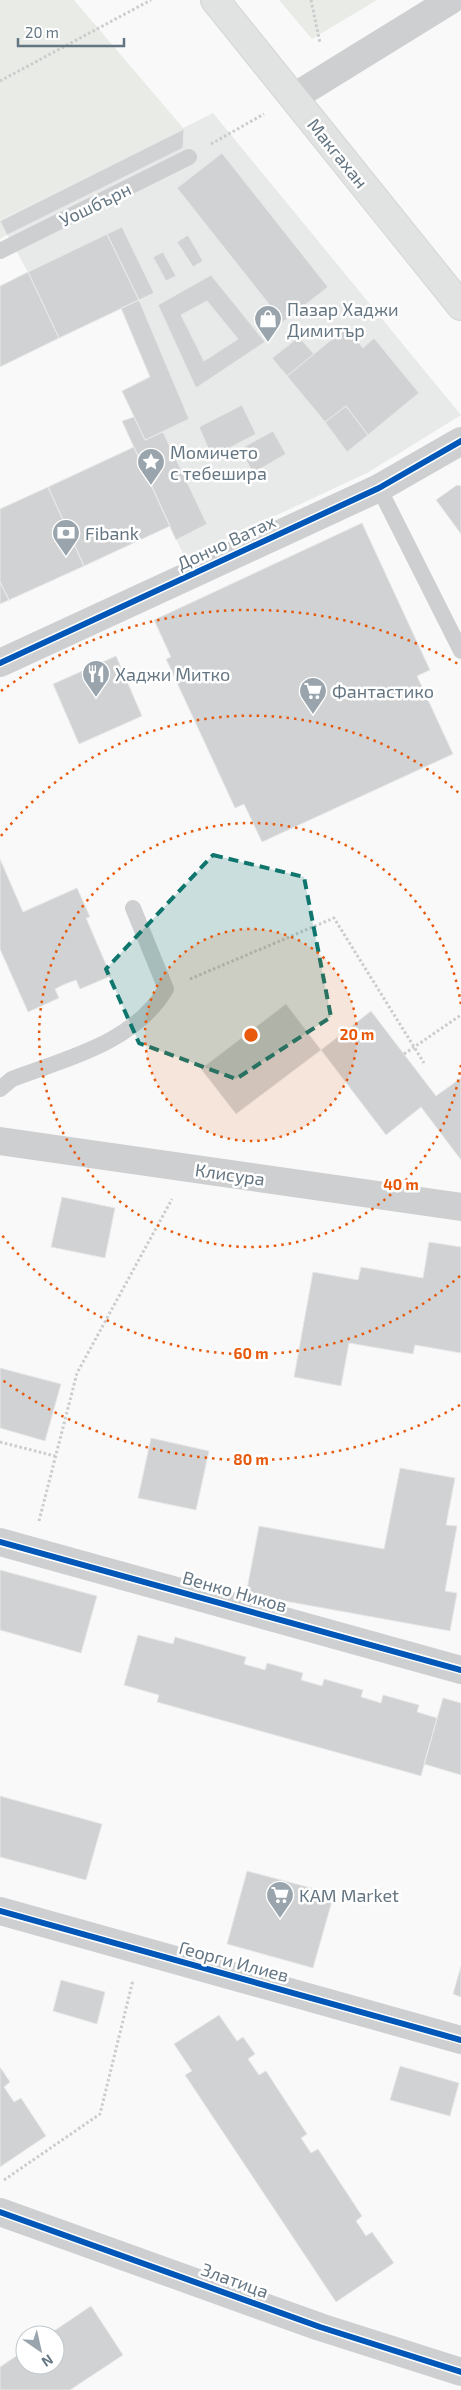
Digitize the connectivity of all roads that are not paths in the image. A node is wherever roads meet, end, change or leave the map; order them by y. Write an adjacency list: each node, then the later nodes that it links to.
1 (215, 0): 3 (street, Макгахан)
2 (452, 0): 3 (street)
3 (294, 97): 6 (street, Макгахан)
4 (189, 157): 5 (lane, Уошбърн)
5 (0, 251)
6 (461, 306)
7 (461, 441): 8 (street, Дончо Ватах)
8 (379, 488): 9 (lane); 10 (street, Дончо Ватах)
9 (461, 651)
10 (0, 663)
11 (133, 908): 12 (lane)
12 (0, 1088)
13 (0, 1142): 14 (street, Клисура)
14 (461, 1207)
15 (0, 1542): 16 (street, Венко Ников)
16 (461, 1670)
17 (0, 1911): 18 (street, Георги Илиев)
18 (461, 2040)
19 (0, 2212): 20 (street, Златица)
20 (461, 2372)

